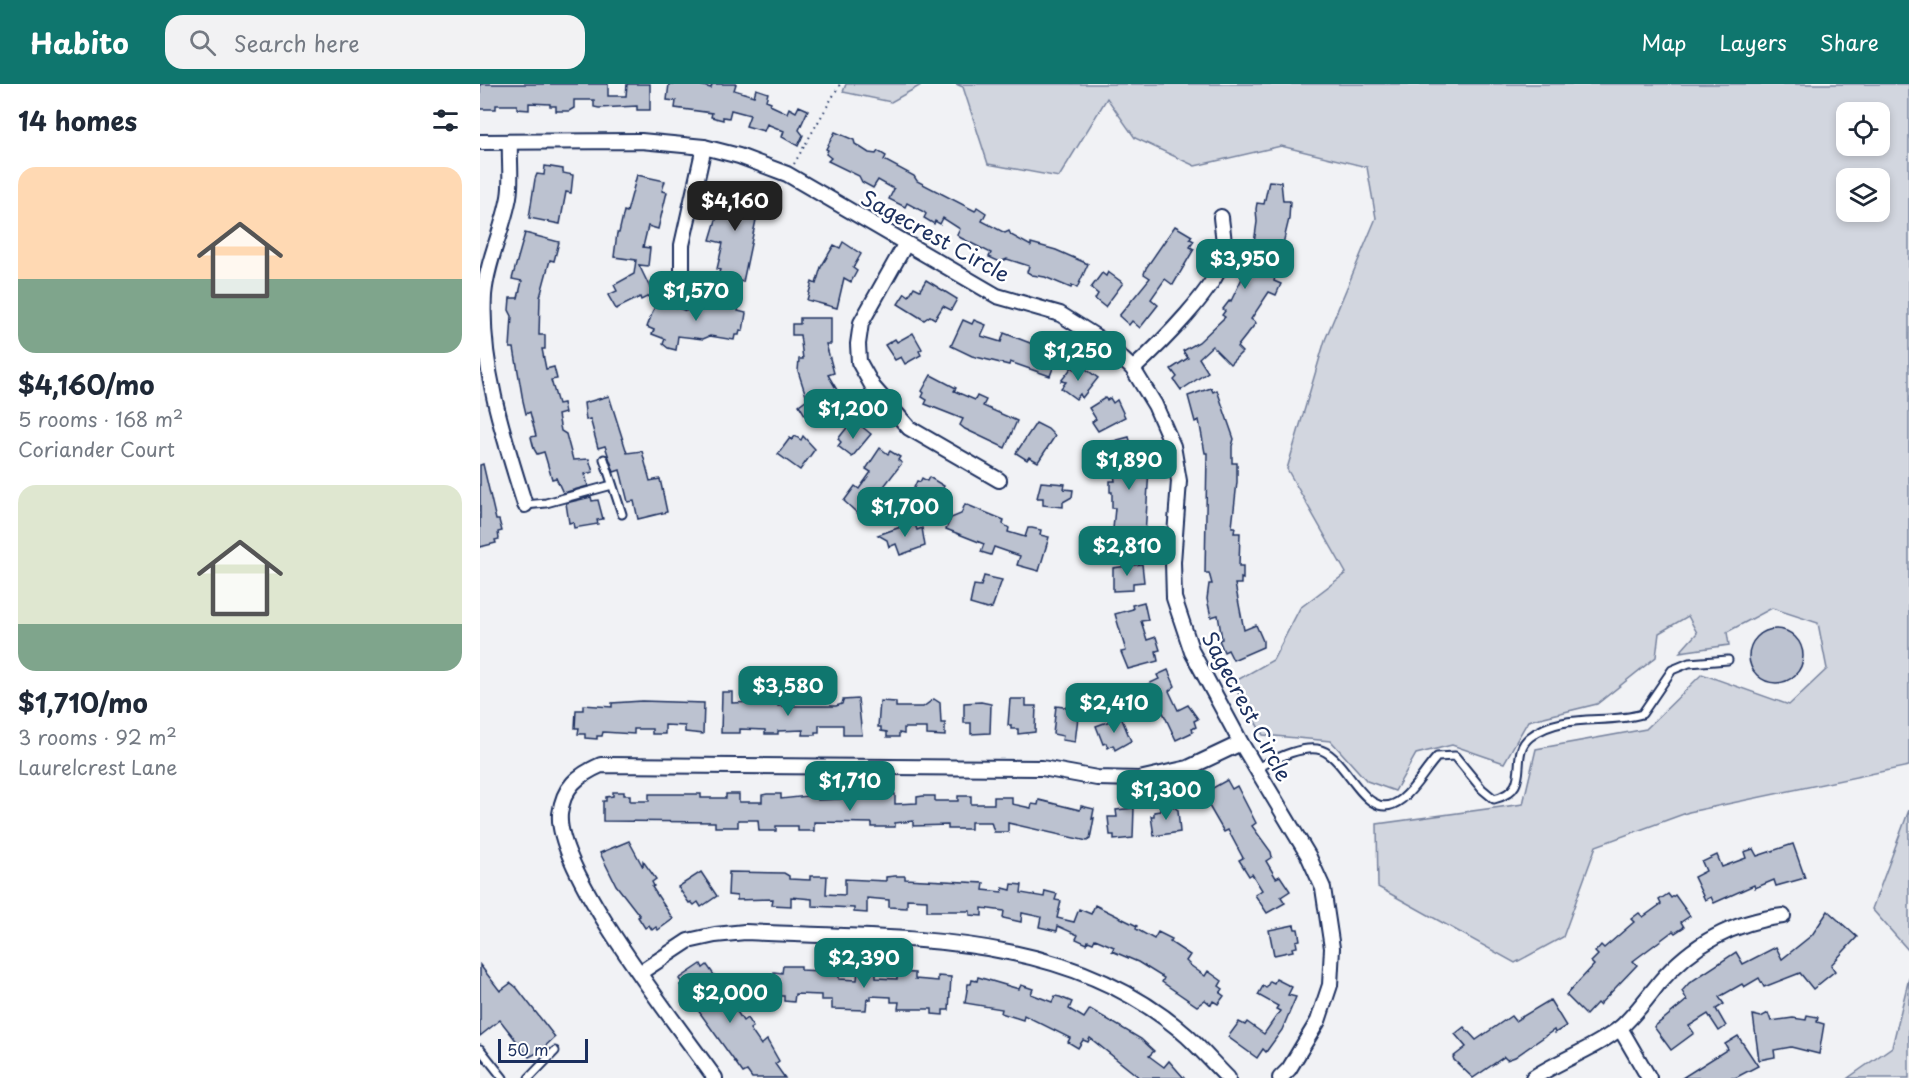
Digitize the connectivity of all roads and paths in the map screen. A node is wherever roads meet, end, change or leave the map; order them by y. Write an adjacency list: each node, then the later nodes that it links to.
1 (840, 84): 5 (path)
2 (480, 142): 3 (street, Sagecrest Circle)
3 (510, 142): 4 (street, Sagecrest Circle); 13 (street)
4 (704, 147): 5 (street, Sagecrest Circle); 8 (street)
5 (787, 174): 7 (street, Sagecrest Circle)
6 (1221, 217): 9 (street)
7 (906, 243): 9 (street, Sagecrest Circle); 11 (street)
8 (682, 270)
9 (1133, 369): 16 (street, Sagecrest Circle)
10 (604, 459): 12 (lane)
11 (999, 480)
12 (612, 485): 13 (lane); 14 (lane)
13 (525, 505)
14 (622, 514)
15 (1728, 660): 17 (lane)
16 (1241, 743): 17 (street, Sagecrest Circle); 19 (street)
17 (1256, 768): 27 (street, Sagecrest Circle)
18 (1783, 916): 20 (street)
19 (641, 972): 25 (street); 26 (street)
20 (1620, 1028): 28 (street); 29 (street)
21 (480, 1049): 23 (lane)
22 (555, 1051): 24 (lane)
23 (503, 1078)
24 (529, 1078)
25 (715, 1078)
26 (1228, 1078)
27 (1280, 1078)
28 (1533, 1078)
29 (1649, 1078)

